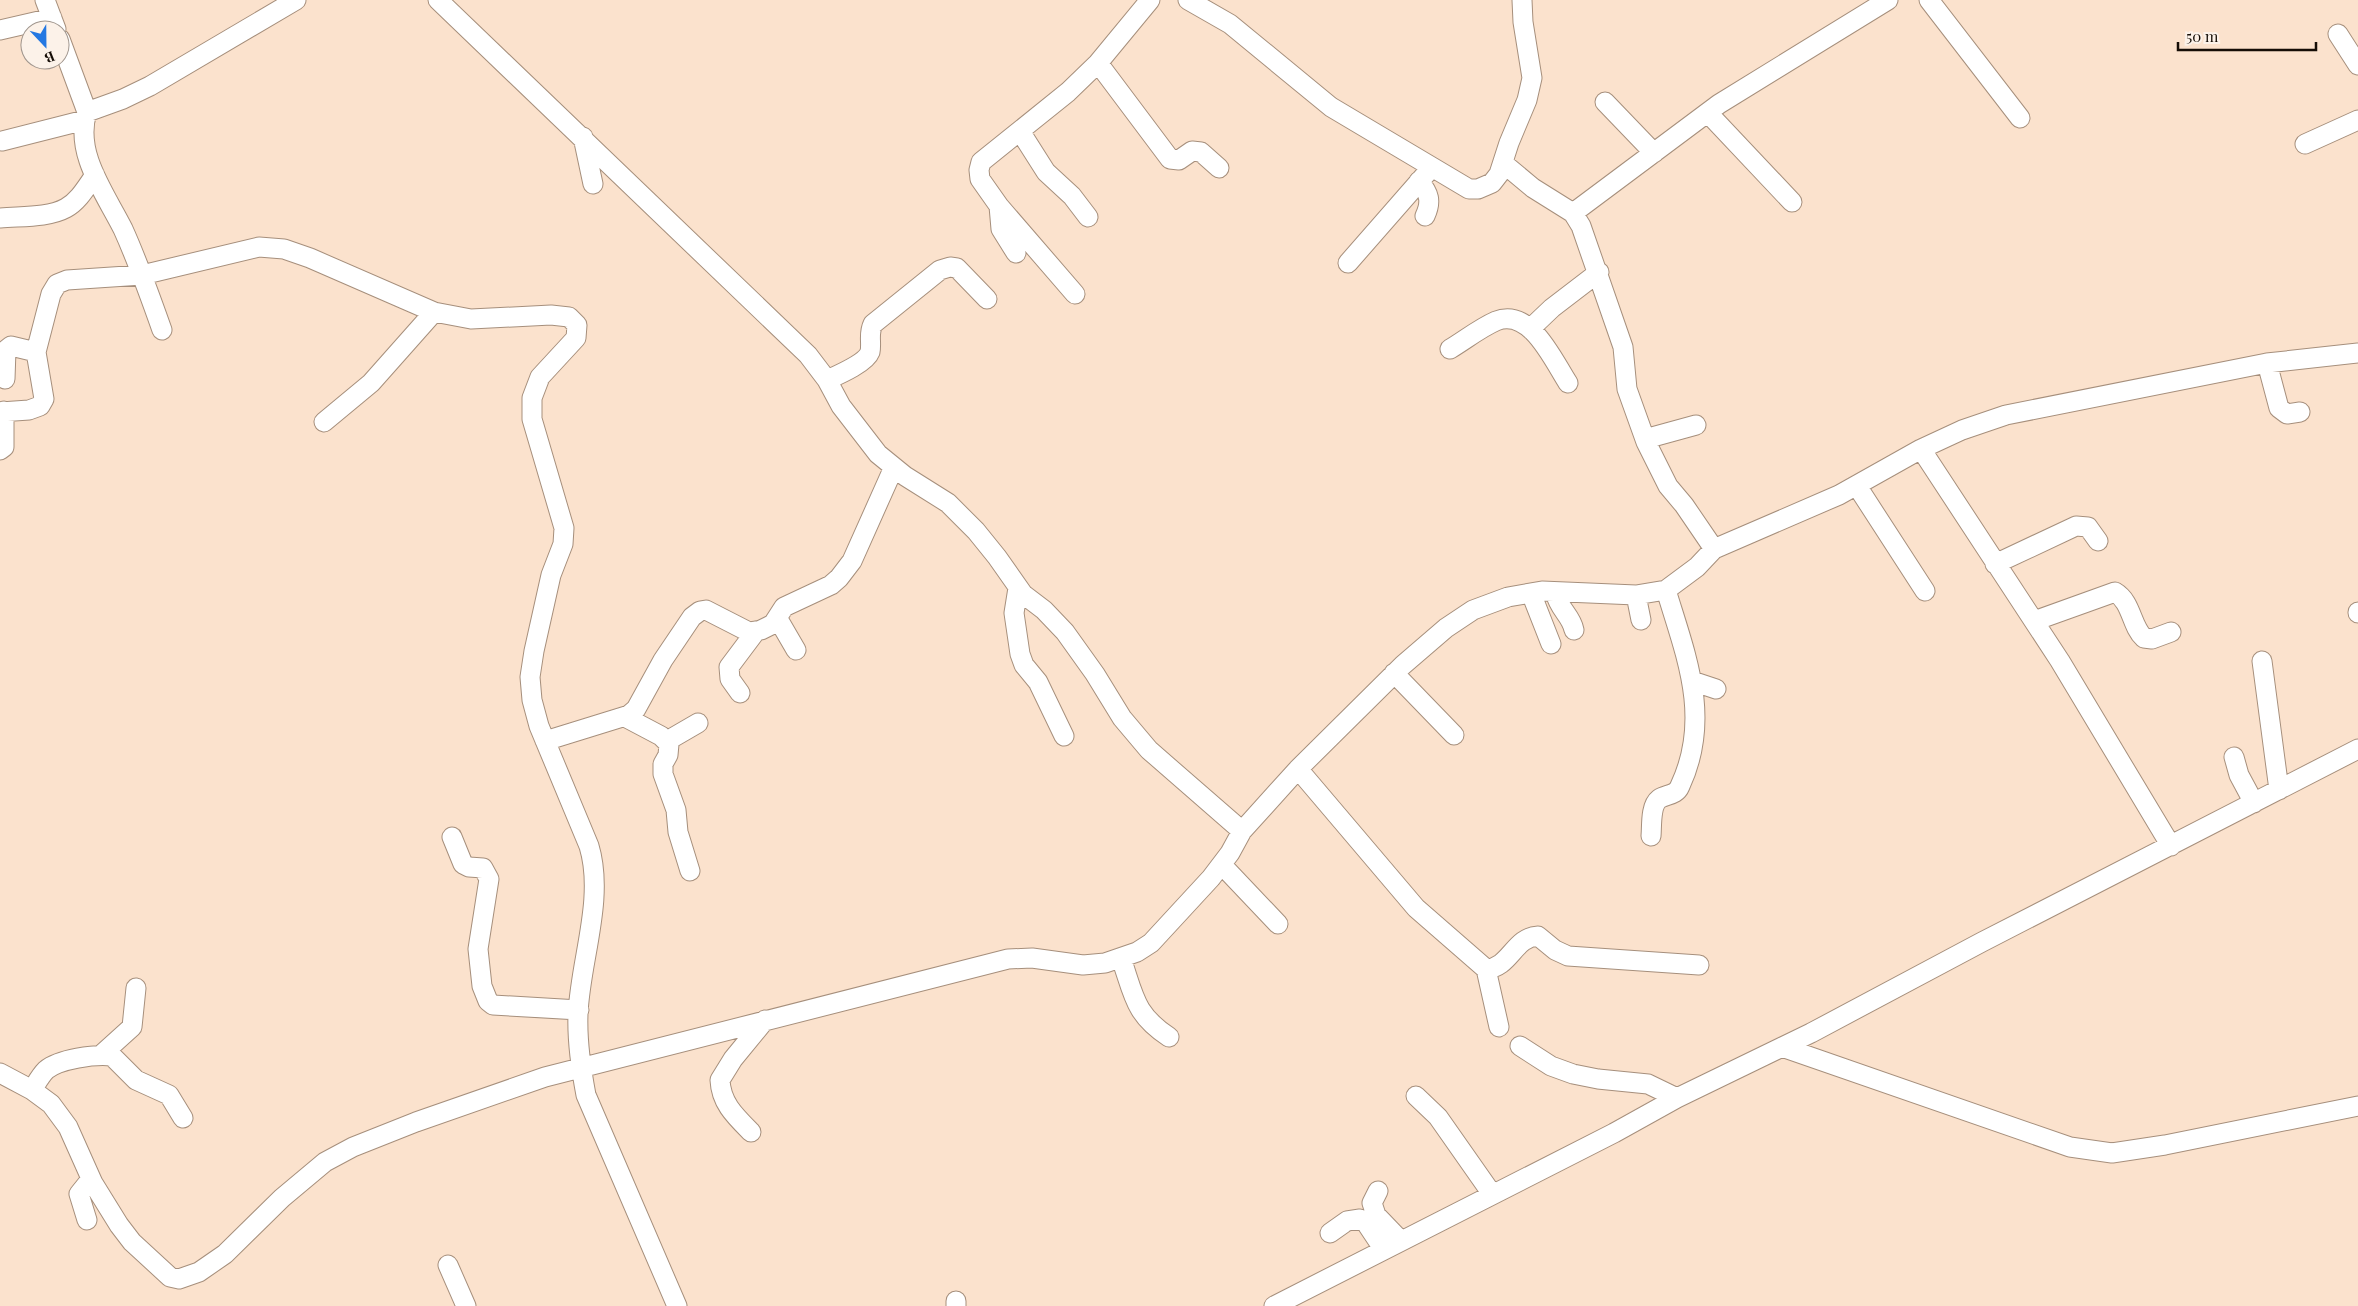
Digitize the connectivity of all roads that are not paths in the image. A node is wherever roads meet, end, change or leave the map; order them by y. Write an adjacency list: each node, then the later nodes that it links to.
1 (45, 0): 9 (street)
2 (296, 0): 20 (street)
3 (438, 0): 24 (street)
4 (1150, 0): 16 (street)
5 (1188, 0): 30 (street)
6 (1522, 0): 28 (street)
7 (1888, 0): 19 (street)
8 (1929, 0): 21 (street)
9 (51, 20)
10 (0, 30): 11 (street)
11 (20, 30)
12 (2338, 34): 15 (street)
13 (20, 37): 14 (street)
14 (0, 42)
15 (2357, 62)
16 (1098, 64): 23 (street); 29 (street)
17 (69, 70): 20 (street)
18 (1605, 102): 27 (street)
19 (1708, 113): 27 (street); 33 (street)
20 (86, 116): 25 (street); 31 (street)
21 (2020, 118)
22 (2358, 120): 26 (street)
23 (1020, 131): 34 (street); 38 (street)
24 (583, 137): 32 (street); 53 (street)
25 (2, 141)
26 (2305, 144)
27 (1654, 153): 35 (street)
28 (1503, 163): 30 (street); 35 (street)
29 (1219, 168)
30 (1426, 174): 36 (street); 40 (street)
31 (94, 175): 37 (street); 42 (street)
32 (592, 184)
33 (1792, 202)
34 (999, 206): 39 (street); 43 (street)
35 (1573, 213): 41 (street)
36 (1426, 216)
37 (0, 218)
38 (1088, 218)
39 (1016, 253)
40 (1348, 263)
41 (1599, 272): 46 (street); 59 (street)
42 (142, 275): 45 (street); 47 (street); 49 (street)
43 (1075, 294)
44 (987, 299): 53 (street)
45 (434, 312): 57 (street); 90 (street)
46 (1531, 328): 48 (street); 54 (street)
47 (162, 330)
48 (1450, 349)
49 (36, 352): 52 (street); 55 (street)
50 (2358, 353): 51 (street)
51 (2267, 363): 56 (street); 60 (street)
52 (6, 379)
53 (827, 380): 62 (street)
54 (1568, 383)
55 (2, 412): 61 (street)
56 (2300, 412)
57 (324, 422)
58 (1696, 425): 59 (street)
59 (1645, 439): 65 (street)
60 (1921, 449): 63 (street); 66 (street)
61 (0, 450)
62 (894, 467): 67 (street); 73 (street)
63 (1857, 486): 65 (street); 69 (street)
64 (2098, 541): 66 (street)
65 (1714, 549): 68 (street)
66 (1995, 564): 75 (street)
67 (1018, 588): 88 (street); 97 (street)
68 (1666, 590): 72 (street); 83 (street)
69 (1925, 591)
70 (1555, 592): 71 (street); 72 (street); 76 (street)
71 (1531, 593): 79 (street); 82 (street)
72 (1636, 595): 74 (street)
73 (778, 619): 77 (street); 80 (street)
74 (1641, 620)
75 (2034, 621): 78 (street); 100 (street)
76 (1574, 630)
77 (756, 631): 85 (street); 86 (street)
78 (2171, 632)
79 (1550, 644)
80 (796, 650)
81 (2262, 662): 95 (street)
82 (1394, 672): 89 (street); 94 (street)
83 (1692, 681): 84 (street); 98 (street)
84 (1716, 689)
85 (740, 693)
86 (625, 717): 90 (street); 91 (street)
87 (698, 724): 91 (street)
88 (1064, 736)
89 (1454, 736)
90 (545, 741): 108 (street)
91 (667, 741): 102 (street)
92 (2358, 749): 95 (street)
93 (2234, 757): 96 (street)
94 (1298, 770): 97 (street); 106 (street)
95 (2279, 790): 96 (street)
96 (2254, 803): 100 (street)
97 (1242, 831): 101 (street)
98 (1651, 836)
99 (452, 837): 108 (street)
100 (2171, 846): 113 (street)
101 (1222, 865): 103 (street); 104 (street)
102 (690, 871)
103 (1278, 924)
104 (1121, 958): 109 (street); 111 (street)
105 (1699, 965): 106 (street)
106 (1486, 970): 110 (street)
107 (136, 988): 114 (street)
108 (579, 1010): 115 (street)
109 (766, 1020): 115 (street); 122 (street)
110 (1500, 1027)
111 (1169, 1037)
112 (1520, 1046): 119 (street)
113 (1782, 1047): 119 (street); 120 (street)
114 (101, 1055): 117 (street); 121 (street)
115 (581, 1067): 123 (street); 132 (street)
116 (0, 1074): 117 (street)
117 (32, 1090): 123 (street)
118 (1416, 1096): 125 (street)
119 (1677, 1098): 125 (street)
120 (2358, 1106)
121 (183, 1118)
122 (751, 1132)
123 (92, 1179): 126 (street)
124 (1378, 1191): 128 (street)
125 (1492, 1194): 128 (street)
126 (87, 1220)
127 (1330, 1233): 129 (street)
128 (1401, 1241): 129 (street)
129 (1384, 1250): 133 (street)
130 (448, 1265): 131 (street)
131 (466, 1306)
132 (677, 1306)
133 (1274, 1306)

